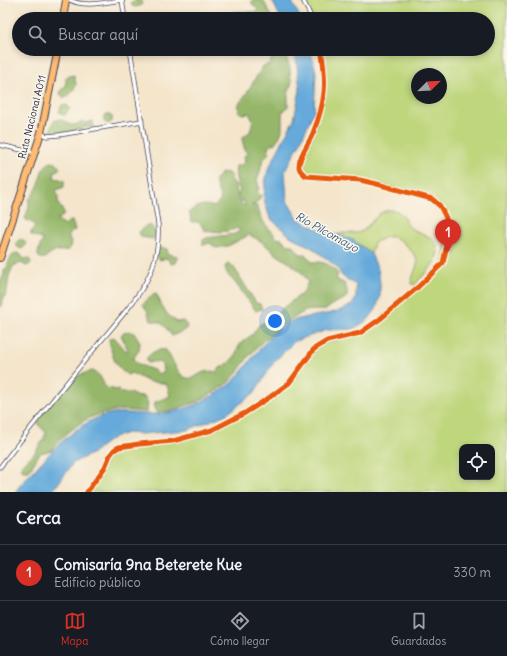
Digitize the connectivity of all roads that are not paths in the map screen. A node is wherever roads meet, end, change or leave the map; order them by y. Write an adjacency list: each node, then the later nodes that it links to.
1 (66, 0): 5 (main road)
2 (70, 0): 3 (street)
3 (122, 0): 6 (street)
4 (303, 0): 7 (street)
5 (65, 12)
6 (125, 12)
7 (309, 12)
8 (57, 56): 12 (main road, Ruta Nacional A011)
9 (131, 56): 11 (street)
10 (322, 56): 17 (street)
11 (142, 121): 12 (street); 16 (street)
12 (41, 133): 14 (main road, Ruta Nacional A011)
13 (0, 146): 14 (street)
14 (35, 153): 15 (main road, Ruta Nacional A011)
15 (0, 258)
16 (0, 467)
17 (87, 492)

